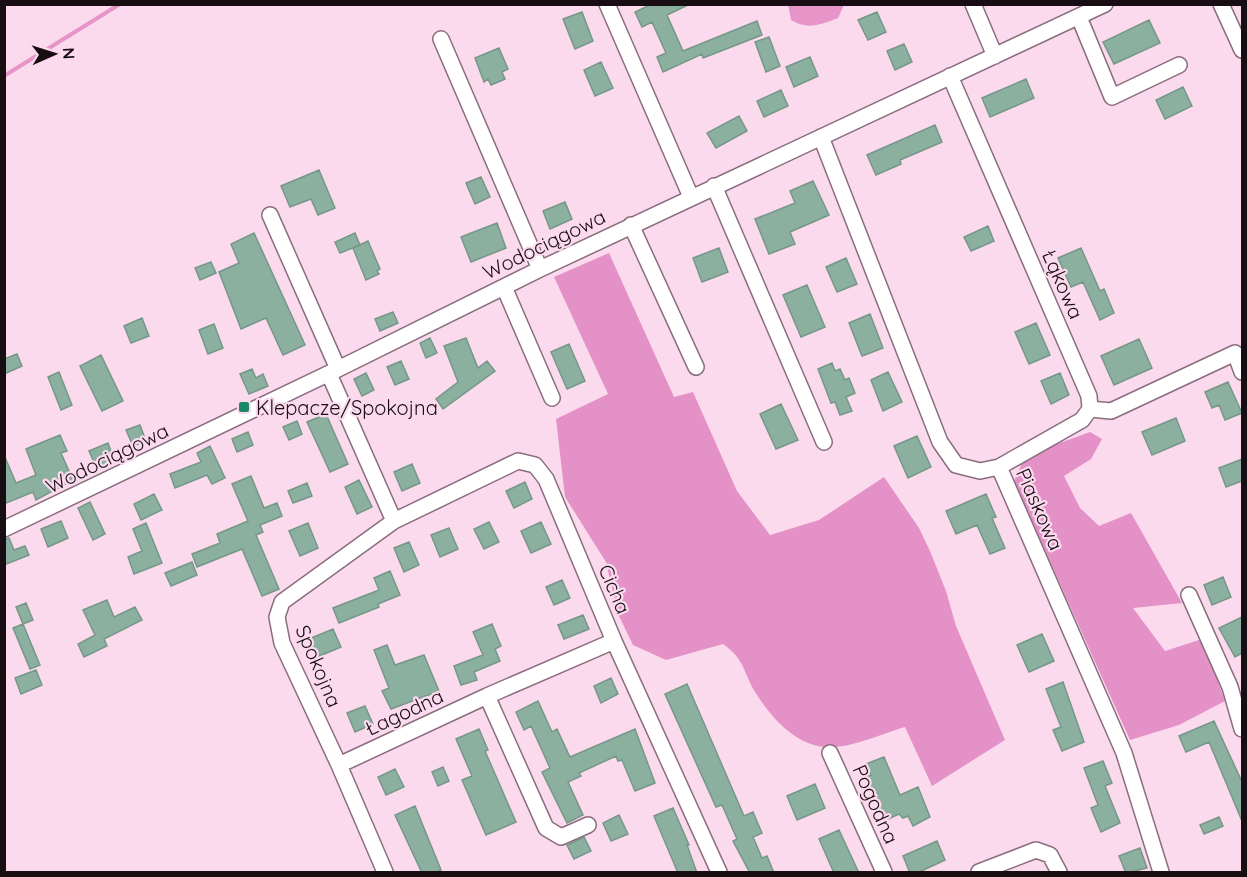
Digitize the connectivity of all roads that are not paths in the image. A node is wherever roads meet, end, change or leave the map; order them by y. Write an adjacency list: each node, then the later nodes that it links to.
1 (608, 4): 13 (street)
2 (973, 4): 8 (street)
3 (1105, 4): 5 (street, Wodociągowa)
4 (1221, 4): 7 (street)
5 (1079, 17): 8 (street, Wodociągowa); 9 (street)
6 (441, 39): 16 (street)
7 (1242, 50)
8 (995, 56): 10 (street, Wodociągowa)
9 (1179, 65)
10 (950, 76): 11 (street, Wodociągowa); 22 (street, Łąkowa)
11 (821, 137): 12 (street, Wodociągowa); 24 (street, Piaskowa)
12 (714, 186): 13 (street, Wodociągowa); 23 (street)
13 (691, 197): 15 (street, Wodociągowa)
14 (270, 215): 19 (street)
15 (631, 225): 16 (street, Wodociągowa); 18 (street)
16 (540, 269): 17 (street, Wodociągowa)
17 (504, 287): 19 (street, Wodociągowa); 21 (street)
18 (696, 367)
19 (333, 372): 25 (street); 26 (street, Wodociągowa)
20 (1242, 372): 22 (street)
21 (552, 398)
22 (1090, 409): 24 (street)
23 (824, 442)
24 (999, 467): 40 (street, Piaskowa)
25 (394, 521): 28 (street, Cicha); 33 (street, Spokojna)
26 (4, 529)
27 (1189, 595): 29 (street)
28 (614, 641): 30 (street, Łagodna); 36 (street, Cicha)
29 (1236, 684): 31 (street)
30 (487, 696): 33 (street, Łagodna); 34 (street)
31 (1242, 729)
32 (830, 753): 37 (street, Pogodna)
33 (339, 765): 35 (street, Spokojna)
34 (588, 825)
35 (385, 873)
36 (719, 873)
37 (884, 873)
38 (979, 873): 39 (street)
39 (1059, 873)
40 (1161, 873)

